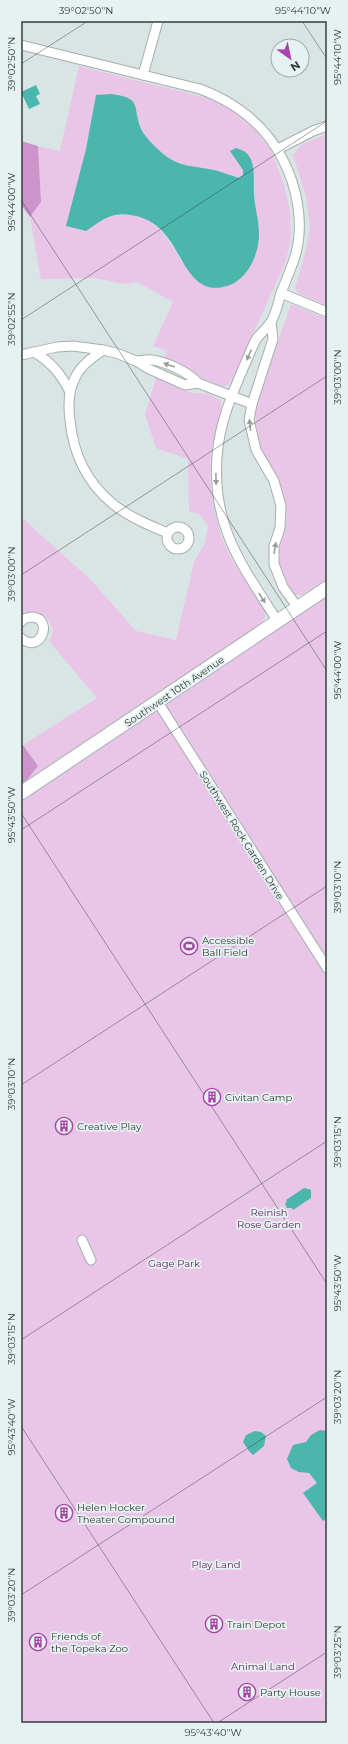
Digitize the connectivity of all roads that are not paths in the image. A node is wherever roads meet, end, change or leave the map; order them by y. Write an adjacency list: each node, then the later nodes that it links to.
1 (158, 21): 3 (street)
2 (21, 45): 3 (street)
3 (142, 74): 5 (street)
4 (327, 126): 5 (street)
5 (278, 150): 6 (street)
6 (281, 293): 7 (street); 8 (street)
7 (327, 312)
8 (271, 322): 13 (street, one-way to 13); 14 (street)
9 (103, 350): 10 (street); 12 (street); 13 (street)
10 (34, 352): 11 (street); 12 (street)
11 (21, 355)
12 (70, 392): 15 (street)
13 (232, 396): 14 (street); 19 (street, one-way to 19)
14 (252, 404): 17 (street, one-way to 14)
15 (167, 533)
16 (327, 588): 17 (main road, Southwest 10th Avenue)
17 (298, 608): 19 (main road, Southwest 10th Avenue)
18 (21, 622): 20 (street)
19 (278, 622): 21 (main road, Southwest 10th Avenue)
20 (21, 638)
21 (157, 702): 22 (main road, Southwest 10th Avenue); 23 (street, Southwest Rock Garden Drive)
22 (21, 793)
23 (327, 968)
24 (82, 1240): 25 (street)
25 (91, 1260)

